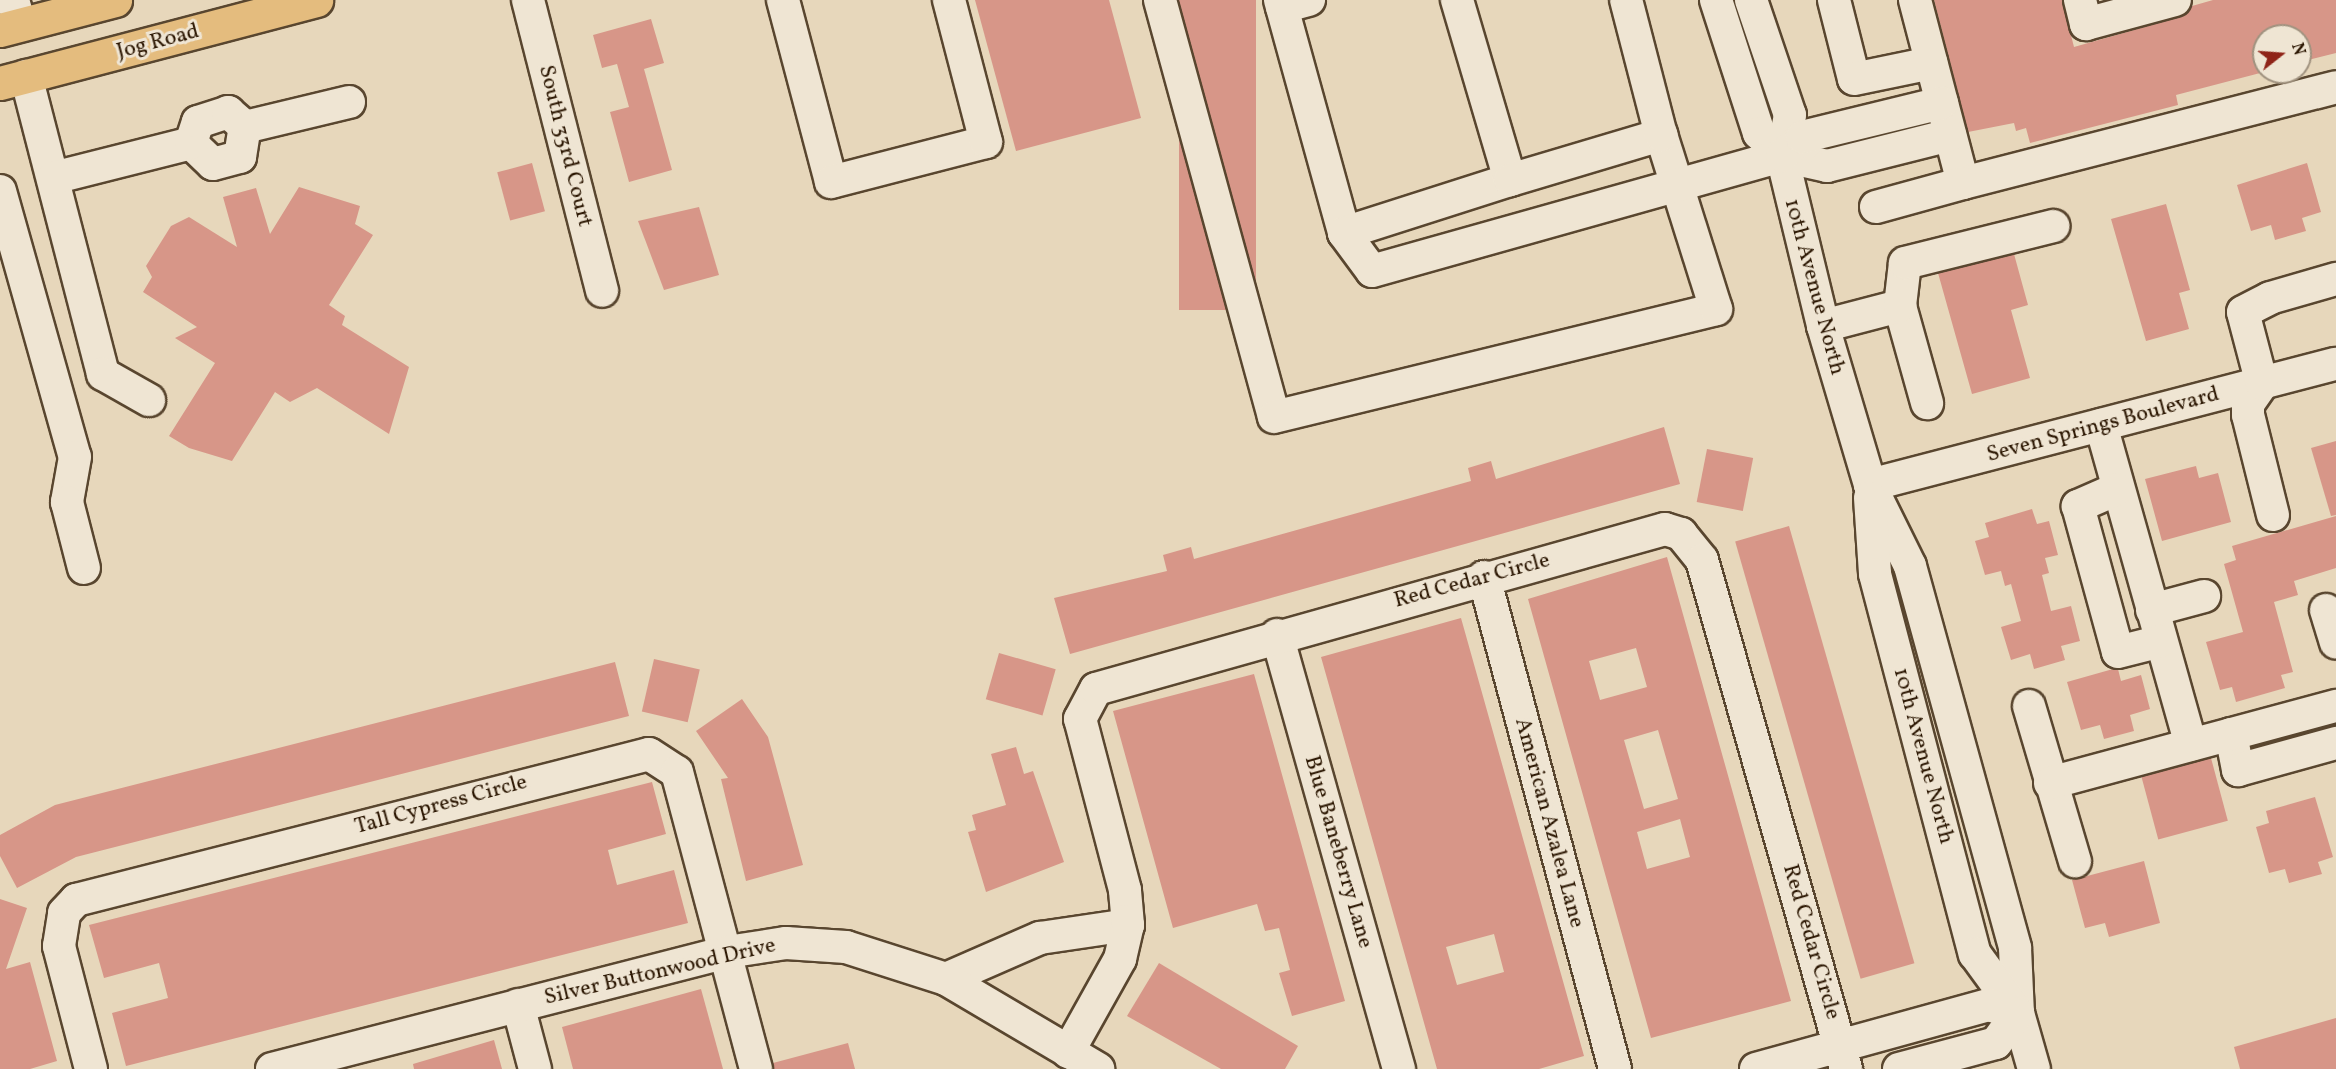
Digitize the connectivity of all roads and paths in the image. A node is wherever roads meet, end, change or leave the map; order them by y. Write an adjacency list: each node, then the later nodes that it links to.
1 (115, 0): 16 (main road)
2 (316, 0): 18 (main road, Jog Road)
3 (528, 0): 34 (street, South 33rd Court)
4 (783, 0): 5 (street)
5 (949, 0)
6 (1160, 0): 28 (street)
7 (1457, 0): 26 (street)
8 (1626, 0): 22 (street)
9 (1716, 0): 24 (street)
10 (1751, 0): 24 (street, 10th Avenue North)
11 (1834, 0): 17 (street)
12 (1915, 0): 17 (street)
13 (2080, 0): 14 (street)
14 (2175, 0)
15 (1291, 2): 32 (street)
16 (11, 18)
17 (1931, 63): 21 (street)
18 (13, 80): 25 (street)
19 (2336, 87): 27 (street)
20 (349, 102): 25 (street)
21 (1942, 103): 23 (street); 24 (street)
22 (1661, 135): 26 (street); 28 (street)
23 (1950, 135): 24 (street); 27 (street)
24 (1782, 156): 28 (street); 36 (street, 10th Avenue North)
25 (53, 178): 39 (street)
26 (1510, 180): 32 (street)
27 (1963, 183): 29 (street)
28 (1677, 185): 32 (street)
29 (1876, 207)
30 (3, 211): 45 (street)
31 (2053, 226): 35 (street)
32 (1344, 233)
33 (2336, 279): 38 (street)
34 (602, 291)
35 (1900, 306): 36 (street); 40 (street)
36 (1823, 326): 42 (street, 10th Avenue North)
37 (2336, 364): 38 (street, Seven Springs Boulevard)
38 (2262, 384): 41 (street, Seven Springs Boulevard); 44 (street)
39 (148, 400)
40 (1927, 403)
41 (2101, 425): 42 (street, Seven Springs Boulevard); 43 (street)
42 (1870, 485): 64 (street, 10th Avenue North)
43 (2117, 489): 48 (street); 51 (street)
44 (2273, 515)
45 (84, 568)
46 (1484, 577): 50 (street, Red Cedar Circle); 66 (street, Red Cedar Circle); 74 (street, American Azalea Lane)
47 (2204, 596): 48 (street)
48 (2152, 610): 51 (street)
49 (2326, 610): 52 (street)
50 (1277, 635): 60 (street, Red Cedar Circle); 73 (street, Blue Baneberry Lane)
51 (2161, 641): 57 (street)
52 (2336, 642)
53 (2029, 706): 58 (street)
54 (2336, 706): 55 (street)
55 (2231, 734): 56 (street); 57 (street)
56 (2336, 743)
57 (2191, 745): 58 (street)
58 (2050, 783): 59 (street)
59 (2075, 861)
60 (1128, 925): 62 (street); 65 (street, Red Cedar Circle)
61 (727, 952): 62 (street, Silver Buttonwood Drive); 63 (street, Silver Buttonwood Drive); 68 (street, Tall Cypress Circle); 71 (street, Tall Cypress Circle)
62 (946, 979): 65 (street, Silver Buttonwood Drive)
63 (518, 1005): 67 (street, Silver Buttonwood Drive); 70 (street)
64 (2018, 1013): 66 (street); 76 (street); 77 (street, 10th Avenue North)
65 (1068, 1052): 72 (street, Silver Buttonwood Drive)
66 (1843, 1058): 75 (street)
67 (311, 1064): 69 (street, Silver Buttonwood Drive)
68 (91, 1069)
69 (272, 1069)
70 (535, 1069)
71 (756, 1069)
72 (1098, 1069)
73 (1398, 1069)
74 (1615, 1069)
75 (1756, 1069)
76 (1899, 1069)
77 (2034, 1069)

